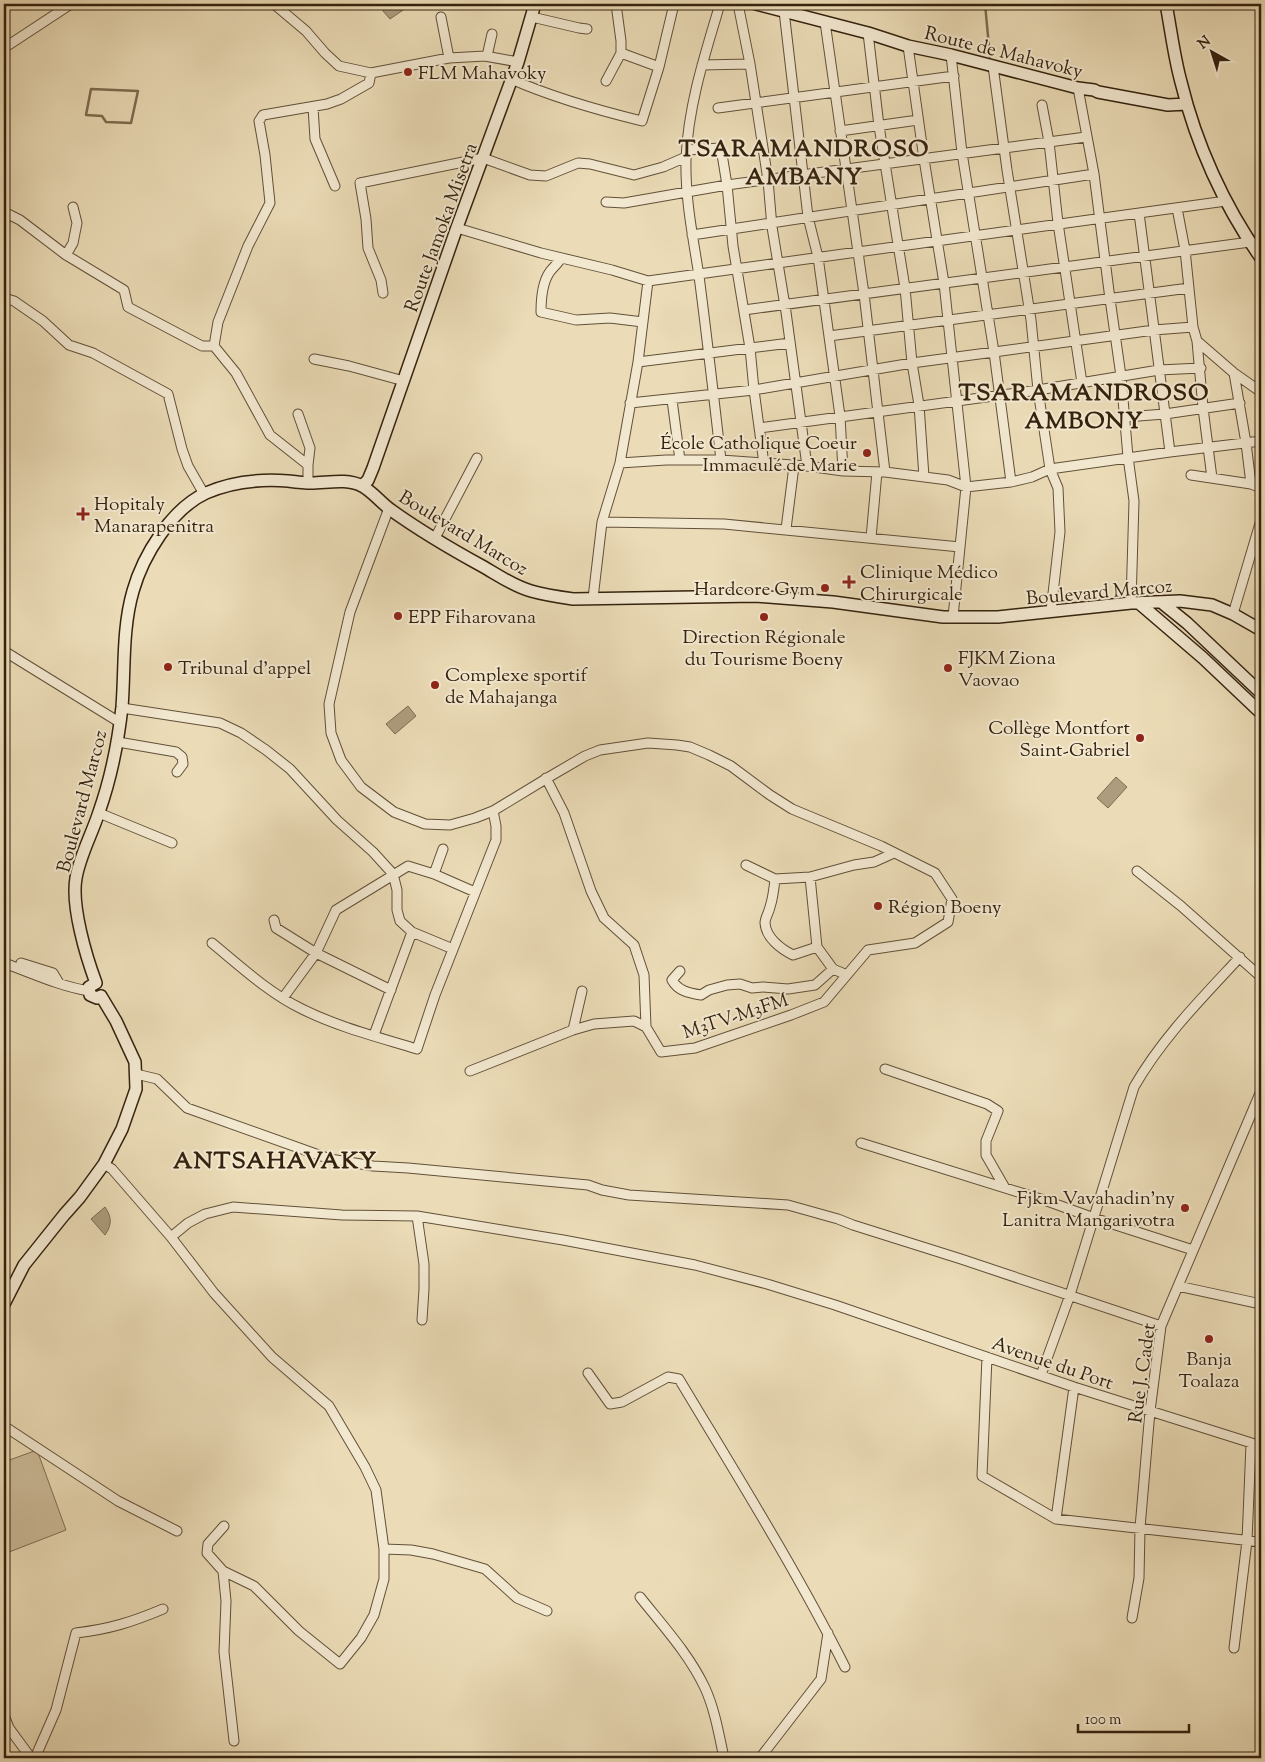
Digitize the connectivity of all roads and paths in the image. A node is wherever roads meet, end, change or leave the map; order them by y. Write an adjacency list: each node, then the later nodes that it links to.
1 (71, 4): 18 (street)
2 (274, 4): 28 (street)
3 (535, 4): 12 (main road, Route Jamoka Misetra)
4 (616, 4): 19 (street)
5 (674, 4): 27 (street)
6 (720, 4): 25 (street)
7 (738, 4): 24 (street)
8 (756, 4): 10 (main road, Route de Mahavoky)
9 (1166, 4): 38 (main road)
10 (784, 11): 13 (main road, Route de Mahavoky); 36 (street)
11 (441, 17): 22 (street)
12 (532, 17): 14 (street); 23 (main road, Route Jamoka Misetra)
13 (825, 22): 15 (main road, Route de Mahavoky); 35 (street)
14 (587, 29)
15 (868, 33): 17 (main road, Route de Mahavoky); 33 (street)
16 (492, 34): 21 (street)
17 (908, 46): 20 (main road, Route de Mahavoky); 32 (street)
18 (4, 48)
19 (621, 53): 27 (street); 31 (street)
20 (951, 55): 26 (main road, Route de Mahavoky); 29 (street)
21 (487, 56): 22 (street); 23 (street)
22 (450, 58): 28 (street)
23 (518, 62): 30 (main road, Route Jamoka Misetra)
24 (750, 64): 25 (street); 37 (street)
25 (702, 66): 48 (street)
26 (993, 66): 34 (main road, Route de Mahavoky); 47 (street)
27 (659, 67): 30 (street)
28 (371, 72): 40 (street)
29 (954, 76): 32 (street); 49 (street)
30 (511, 79): 50 (main road, Route Jamoka Misetra)
31 (606, 80)
32 (913, 82): 33 (street); 42 (street)
33 (874, 87): 35 (street); 43 (street)
34 (1078, 88): 38 (main road, Route de Mahavoky); 45 (street)
35 (834, 92): 36 (street); 44 (street)
36 (794, 97): 37 (street); 55 (street)
37 (756, 102): 41 (street); 56 (street)
38 (1186, 104): 64 (main road)
39 (1042, 105): 46 (street)
40 (313, 108): 59 (street); 124 (street)
41 (718, 108)
42 (918, 120): 43 (street); 51 (street)
43 (879, 126): 44 (street); 52 (street)
44 (840, 132): 53 (street)
45 (1086, 137): 46 (street); 54 (street)
46 (1049, 142): 47 (street); 57 (street)
47 (1005, 148): 49 (street); 60 (street)
48 (687, 153): 50 (street); 58 (street); 61 (street)
49 (962, 153): 51 (street); 62 (street)
50 (482, 158): 76 (main road, Route Jamoka Misetra); 102 (street)
51 (924, 159): 52 (street); 63 (street)
52 (885, 164): 53 (street); 66 (street)
53 (846, 169): 55 (street); 69 (street)
54 (1094, 174): 57 (street); 73 (street)
55 (803, 175): 56 (street); 72 (street)
56 (768, 180): 58 (street); 75 (street)
57 (1054, 180): 60 (street); 74 (street)
58 (727, 185): 61 (street); 77 (street)
59 (335, 186)
60 (1010, 186): 62 (street); 78 (street)
61 (686, 193): 65 (street); 79 (street)
62 (969, 193): 63 (street); 80 (street)
63 (930, 199): 66 (street); 81 (street)
64 (1226, 201): 68 (street); 82 (main road)
65 (606, 202)
66 (892, 204): 69 (street); 83 (street)
67 (73, 207): 86 (street)
68 (1177, 208): 71 (street); 84 (street)
69 (852, 210): 72 (street); 85 (street)
70 (4, 212): 86 (street)
71 (1139, 213): 73 (street); 87 (street)
72 (808, 217): 75 (street); 88 (street)
73 (1099, 217): 74 (street); 91 (street)
74 (1058, 223): 78 (street); 93 (street)
75 (772, 225): 77 (street); 92 (street)
76 (457, 228): 89 (street); 139 (main road, Route Jamoka Misetra)
77 (731, 229): 79 (street); 94 (street)
78 (1016, 229): 80 (street); 95 (street)
79 (692, 234): 96 (street)
80 (975, 235): 81 (street); 97 (street)
81 (936, 240): 83 (street); 99 (street)
82 (1250, 242): 84 (street); 90 (main road)
83 (898, 246): 85 (street); 100 (street)
84 (1185, 250): 87 (street); 101 (street)
85 (858, 251): 88 (street); 103 (street)
86 (66, 255): 124 (street)
87 (1144, 256): 91 (street); 104 (street)
88 (818, 257): 92 (street); 106 (street)
89 (561, 258): 98 (street); 114 (street)
90 (1261, 258)
91 (1105, 261): 93 (street); 107 (street)
92 (777, 263): 94 (street); 109 (street)
93 (1065, 267): 95 (street); 108 (street)
94 (738, 268): 96 (street); 110 (street)
95 (1024, 272): 97 (street); 111 (street)
96 (699, 274): 98 (street); 128 (street)
97 (981, 278): 99 (street); 112 (street)
98 (648, 281): 114 (street)
99 (944, 283): 100 (street); 113 (street)
100 (905, 288): 103 (street); 115 (street)
101 (1189, 288): 104 (street); 116 (street)
102 (383, 293)
103 (864, 294): 106 (street); 118 (street)
104 (1149, 294): 107 (street); 117 (street)
105 (4, 298): 186 (street)
106 (825, 299): 109 (street); 119 (street)
107 (1110, 299): 108 (street); 120 (street)
108 (1071, 304): 111 (street); 121 (street)
109 (785, 305): 110 (street); 123 (street)
110 (744, 310): 126 (street)
111 (1030, 310): 112 (street); 125 (street)
112 (988, 315): 113 (street); 127 (street)
113 (948, 320): 115 (street); 129 (street)
114 (643, 322): 131 (street)
115 (908, 326): 118 (street); 132 (street)
116 (1193, 327): 117 (street); 122 (street)
117 (1154, 330): 120 (street); 135 (street)
118 (869, 331): 119 (street); 134 (street)
119 (830, 336): 138 (street)
120 (1116, 336): 121 (street); 137 (street)
121 (1077, 340): 125 (street); 141 (street)
122 (1197, 341): 133 (street); 136 (street)
123 (790, 343): 126 (street); 140 (street)
124 (214, 346): 170 (street)
125 (1034, 346): 127 (street); 143 (street)
126 (750, 348): 128 (street); 142 (street)
127 (994, 352): 129 (street); 146 (street)
128 (709, 354): 131 (street); 145 (street)
129 (952, 358): 132 (street); 148 (street)
130 (314, 359): 139 (street)
131 (638, 362): 150 (street)
132 (912, 363): 134 (street); 151 (street)
133 (1201, 368): 135 (street); 152 (street)
134 (874, 370): 138 (street); 153 (street)
135 (1159, 370): 137 (street); 155 (street)
136 (1234, 372): 144 (street); 149 (street)
137 (1122, 376): 141 (street); 157 (street)
138 (834, 377): 140 (street); 156 (street)
139 (404, 381): 183 (main road, Route Jamoka Misetra)
140 (796, 383): 142 (street); 158 (street)
141 (1082, 383): 143 (street)
142 (754, 390): 145 (street); 159 (street)
143 (1038, 390): 146 (street); 173 (street)
144 (1261, 392)
145 (713, 395): 147 (street); 167 (street)
146 (1000, 395): 148 (street); 179 (street)
147 (672, 400): 150 (street); 166 (street)
148 (957, 400): 151 (street); 184 (street)
149 (1240, 402): 152 (street); 161 (street)
150 (630, 403): 168 (street)
151 (919, 405): 153 (street); 177 (street)
152 (1203, 408): 155 (street); 162 (street)
153 (879, 412): 156 (street); 175 (street)
154 (298, 414): 170 (street)
155 (1165, 414): 157 (street); 163 (street)
156 (840, 416): 158 (street); 174 (street)
157 (1125, 417): 164 (street)
158 (801, 423): 159 (street); 172 (street)
159 (759, 428): 169 (street)
160 (1261, 441): 161 (street)
161 (1246, 443): 162 (street); 182 (street)
162 (1208, 447): 163 (street); 178 (street)
163 (1170, 452): 164 (street)
164 (1128, 457): 173 (street); 196 (street)
165 (477, 458): 191 (street)
166 (680, 460): 167 (street); 168 (street)
167 (721, 460): 169 (street)
168 (620, 463): 189 (street)
169 (764, 464): 171 (street)
170 (308, 465): 181 (street)
171 (794, 466): 172 (street); 190 (street)
172 (807, 466): 174 (street)
173 (1050, 469): 179 (street); 198 (street)
174 (843, 471): 175 (street)
175 (881, 472): 177 (street); 192 (street)
176 (1191, 475): 178 (street)
177 (924, 477): 184 (street)
178 (1212, 478): 182 (street)
179 (1010, 482): 184 (street)
180 (1261, 482): 182 (street)
181 (308, 483): 183 (main road, Boulevard Marcoz); 186 (main road, Boulevard Marcoz)
182 (1251, 484): 185 (street)
183 (362, 486): 187 (main road, Boulevard Marcoz)
184 (966, 487): 193 (street)
185 (1261, 488)
186 (204, 494): 207 (main road, Boulevard Marcoz)
187 (389, 508): 191 (main road, Boulevard Marcoz); 213 (street)
188 (1261, 520): 199 (street)
189 (602, 522): 190 (street); 194 (street)
190 (786, 529): 192 (street)
191 (435, 538): 194 (main road, Boulevard Marcoz)
192 (870, 538): 193 (street)
193 (960, 547): 200 (street)
194 (593, 598): 200 (main road, Boulevard Marcoz)
195 (1161, 602): 196 (main road, Boulevard Marcoz); 197 (main road, Boulevard Marcoz); 201 (main road)
196 (1136, 603): 198 (main road, Boulevard Marcoz); 205 (main road)
197 (1196, 603): 199 (main road, Boulevard Marcoz); 201 (main road)
198 (1051, 611): 200 (main road, Boulevard Marcoz)
199 (1233, 614): 202 (main road, Boulevard Marcoz)
200 (952, 617)
201 (1186, 623): 203 (main road)
202 (1261, 630)
203 (1213, 647): 205 (main road); 206 (main road)
204 (4, 651): 209 (street)
205 (1203, 658): 208 (main road)
206 (1261, 693)
207 (122, 708): 209 (main road, Boulevard Marcoz); 220 (street)
208 (1261, 712)
209 (119, 722): 210 (main road, Boulevard Marcoz)
210 (118, 742): 211 (street); 214 (main road, Boulevard Marcoz)
211 (177, 772)
212 (546, 778): 213 (street); 217 (street); 243 (street)
213 (492, 811): 224 (street)
214 (99, 813): 215 (street); 239 (main road, Boulevard Marcoz)
215 (172, 843)
216 (443, 849): 221 (street)
217 (894, 853): 222 (street); 236 (street, M3TV-M3FM)
218 (746, 865): 223 (street)
219 (1137, 871): 232 (street)
220 (393, 874): 221 (street); 226 (street); 230 (street)
221 (434, 874): 224 (street)
222 (810, 877): 223 (street); 228 (street)
223 (775, 879): 228 (street)
224 (475, 892): 229 (street)
225 (274, 920): 230 (street)
226 (412, 932): 229 (street); 240 (street)
227 (212, 943): 242 (street)
228 (817, 947): 234 (street)
229 (453, 949): 245 (street)
230 (316, 953): 240 (street); 242 (street)
231 (4, 957): 238 (street)
232 (1240, 957): 237 (street); 254 (street)
233 (4, 963): 238 (street)
234 (833, 969): 235 (street); 236 (street)
235 (680, 971)
236 (847, 975): 243 (street, M3TV-M3FM)
237 (1261, 977)
238 (59, 983): 239 (street)
239 (92, 987): 248 (main road, Boulevard Marcoz)
240 (391, 990): 245 (street)
241 (582, 991): 244 (street)
242 (283, 998): 245 (street)
243 (646, 1027): 244 (street)
244 (573, 1030): 247 (street)
245 (374, 1035)
246 (884, 1069): 252 (street)
247 (470, 1071)
248 (136, 1074): 251 (main road); 258 (street)
249 (1261, 1091): 256 (street, Rue J. Cadet)
250 (860, 1143): 252 (street)
251 (104, 1164): 255 (street); 259 (main road)
252 (1005, 1188): 254 (street)
253 (417, 1216): 255 (street, Avenue du Port); 261 (street); 263 (street, Avenue du Port)
254 (1094, 1218): 256 (street); 258 (street)
255 (171, 1237): 277 (street)
256 (1193, 1250): 257 (street, Rue J. Cadet)
257 (1178, 1286): 260 (street); 262 (street, Rue J. Cadet)
258 (1070, 1295): 262 (street); 265 (street)
259 (4, 1304)
260 (1261, 1304)
261 (422, 1320)
262 (1161, 1326): 267 (street, Rue J. Cadet)
263 (987, 1357): 265 (street, Avenue du Port); 271 (street)
264 (588, 1374): 283 (street)
265 (1041, 1375): 266 (street, Avenue du Port)
266 (1074, 1387): 267 (street, Avenue du Port); 271 (street)
267 (1150, 1411): 269 (street, Avenue du Port); 273 (street, Rue J. Cadet)
268 (4, 1426): 274 (street)
269 (1251, 1444): 270 (street, Avenue du Port); 275 (street)
270 (1261, 1446)
271 (1056, 1519): 273 (street)
272 (224, 1526): 278 (street)
273 (1140, 1528): 275 (street); 282 (street, Rue J. Cadet)
274 (177, 1531)
275 (1247, 1541): 276 (street); 284 (street)
276 (1261, 1542)
277 (384, 1549): 278 (street); 281 (street)
278 (223, 1571): 287 (street)
279 (640, 1597): 290 (street)
280 (163, 1609): 289 (street)
281 (547, 1611)
282 (1132, 1618)
283 (828, 1633): 285 (street); 291 (street)
284 (1234, 1648)
285 (845, 1667)
286 (4, 1715): 288 (street)
287 (234, 1741)
288 (31, 1758)
289 (35, 1758)
290 (724, 1758)
291 (760, 1758)

